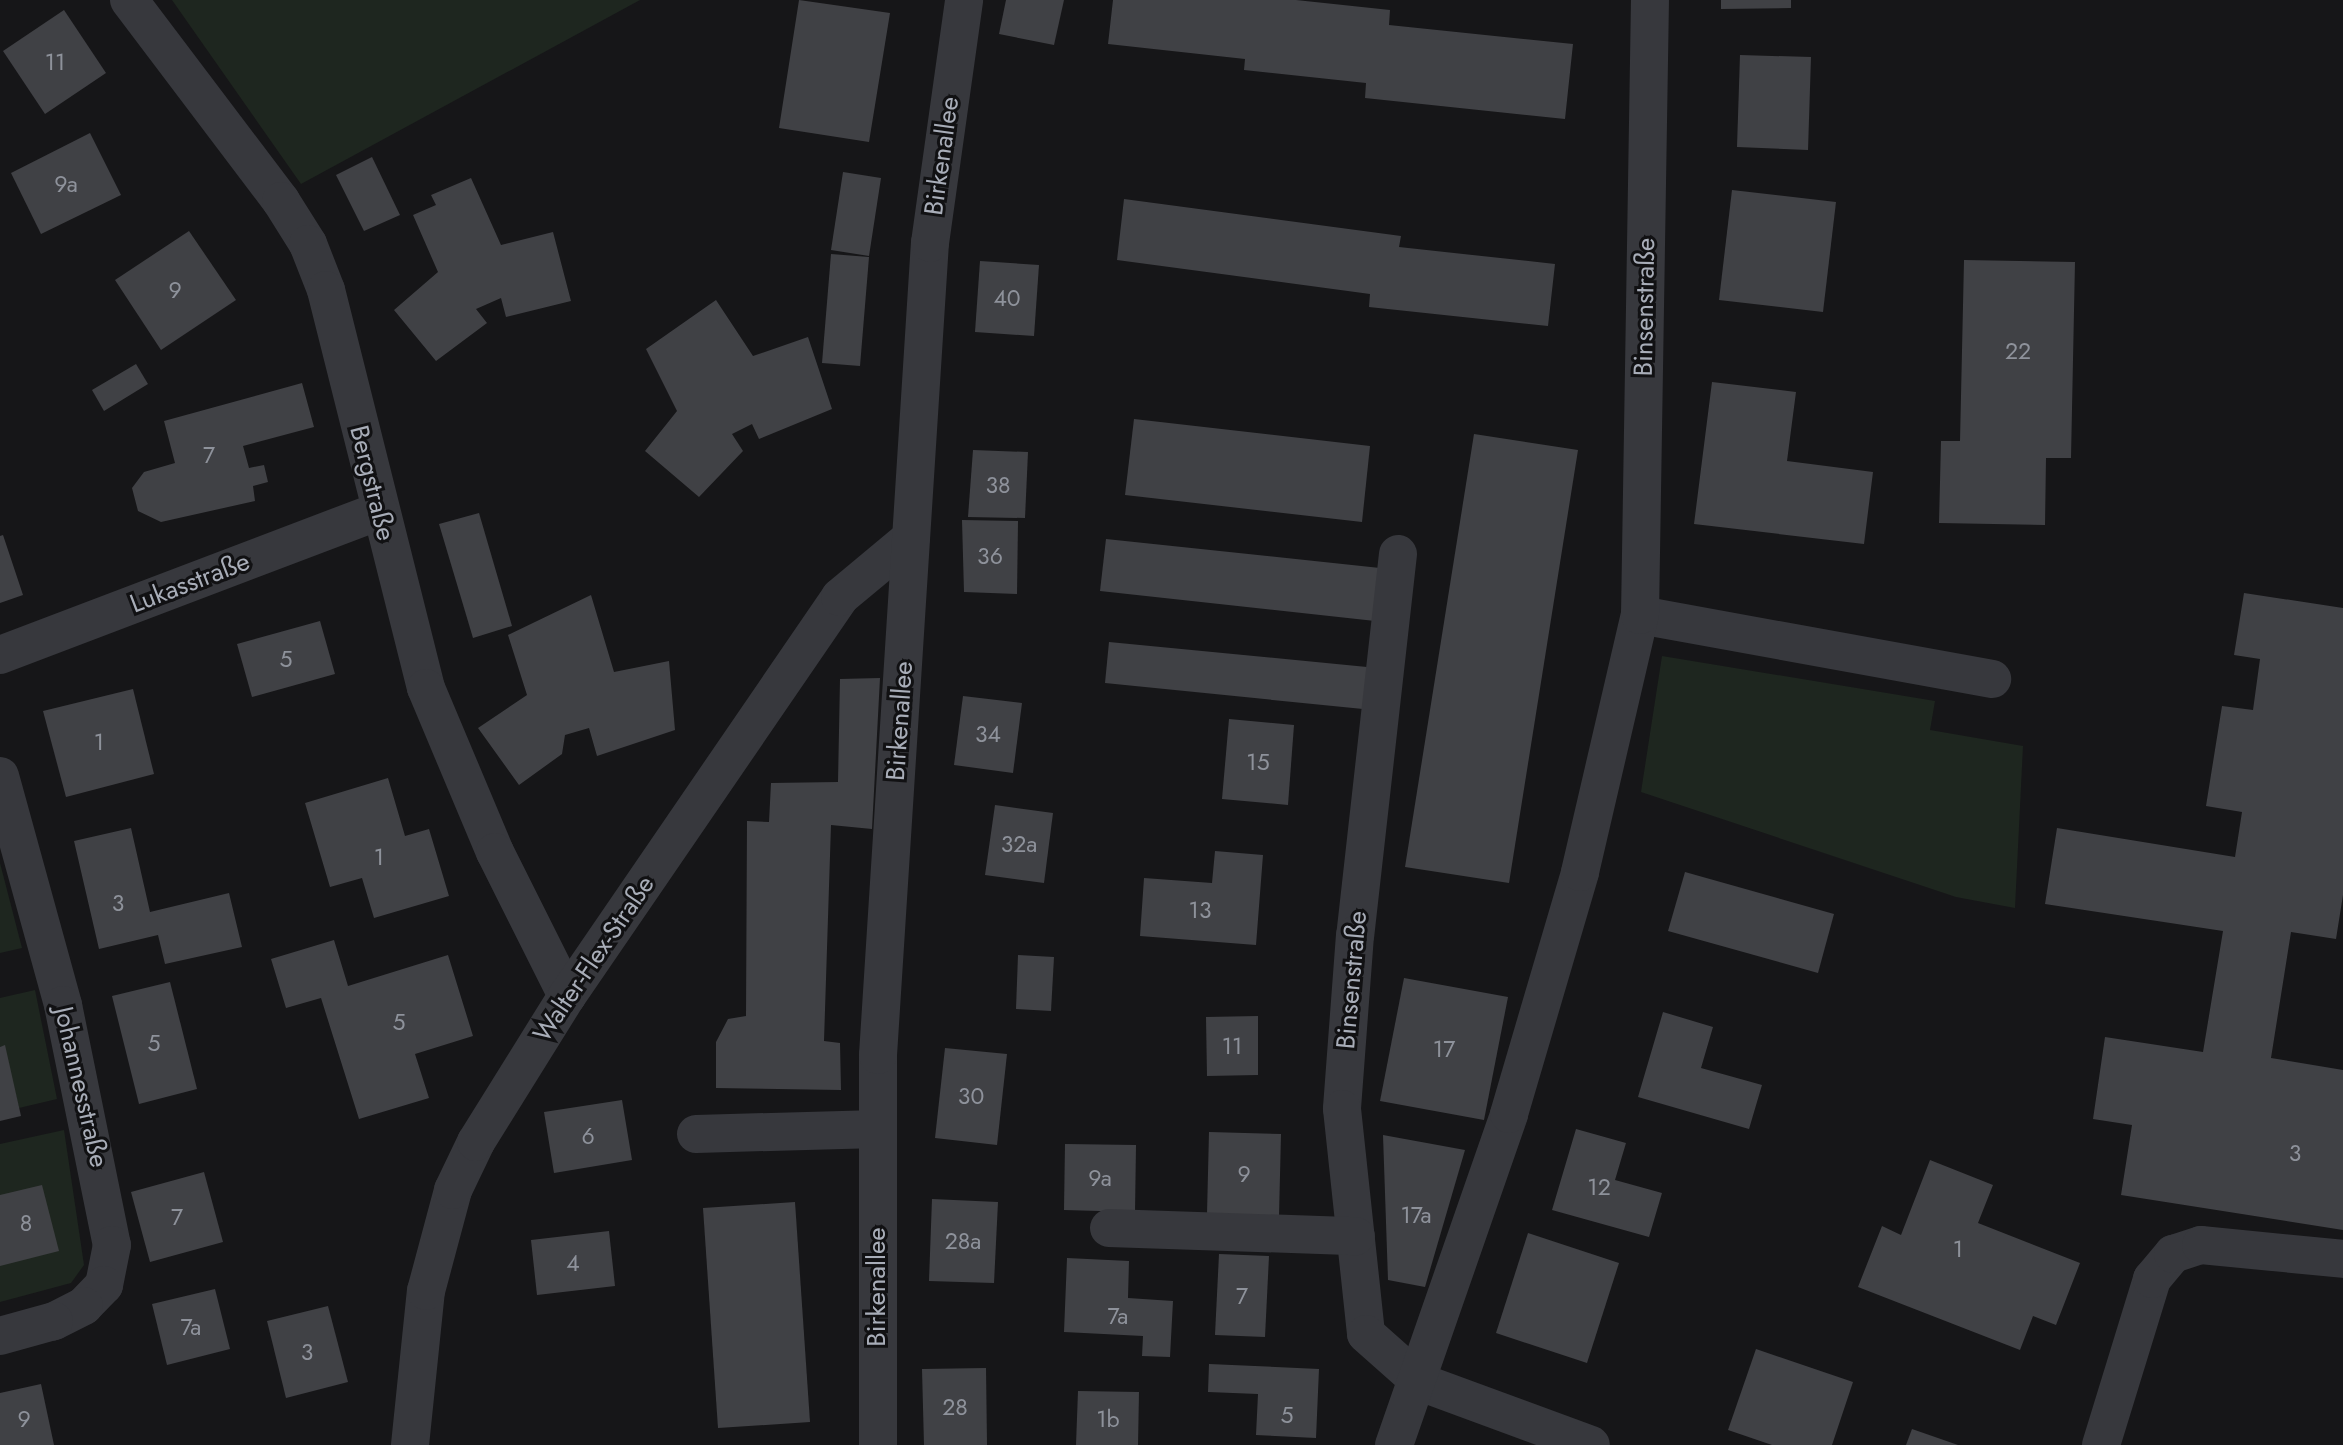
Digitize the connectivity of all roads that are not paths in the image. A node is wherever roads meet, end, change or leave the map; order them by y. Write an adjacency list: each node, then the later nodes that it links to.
1 (129, 0): 4 (street, Bergstraße)
2 (964, 0): 5 (street, Birkenallee)
3 (1650, 0): 7 (street, Binsenstraße)
4 (379, 512): 8 (street, Lukasstraße); 11 (street, Bergstraße)
5 (911, 538): 11 (street, Walter-Flex-Straße); 12 (street, Birkenallee)
6 (1398, 554): 15 (street, Binsenstraße)
7 (1640, 615): 9 (street); 18 (street, Binsenstraße)
8 (0, 655)
9 (1992, 679)
10 (0, 776): 17 (street, Johannesstraße)
11 (567, 996): 19 (street, Walter-Flex-Straße)
12 (878, 1129): 13 (street); 20 (street, Birkenallee)
13 (696, 1134)
14 (1109, 1228): 15 (street)
15 (1356, 1236): 18 (street, Binsenstraße)
16 (2343, 1259): 23 (street)
17 (0, 1336)
18 (1420, 1382): 21 (street, Binsenstraße); 22 (street)
19 (410, 1445)
20 (878, 1445)
21 (1394, 1445)
22 (1591, 1445)
23 (2101, 1445)

